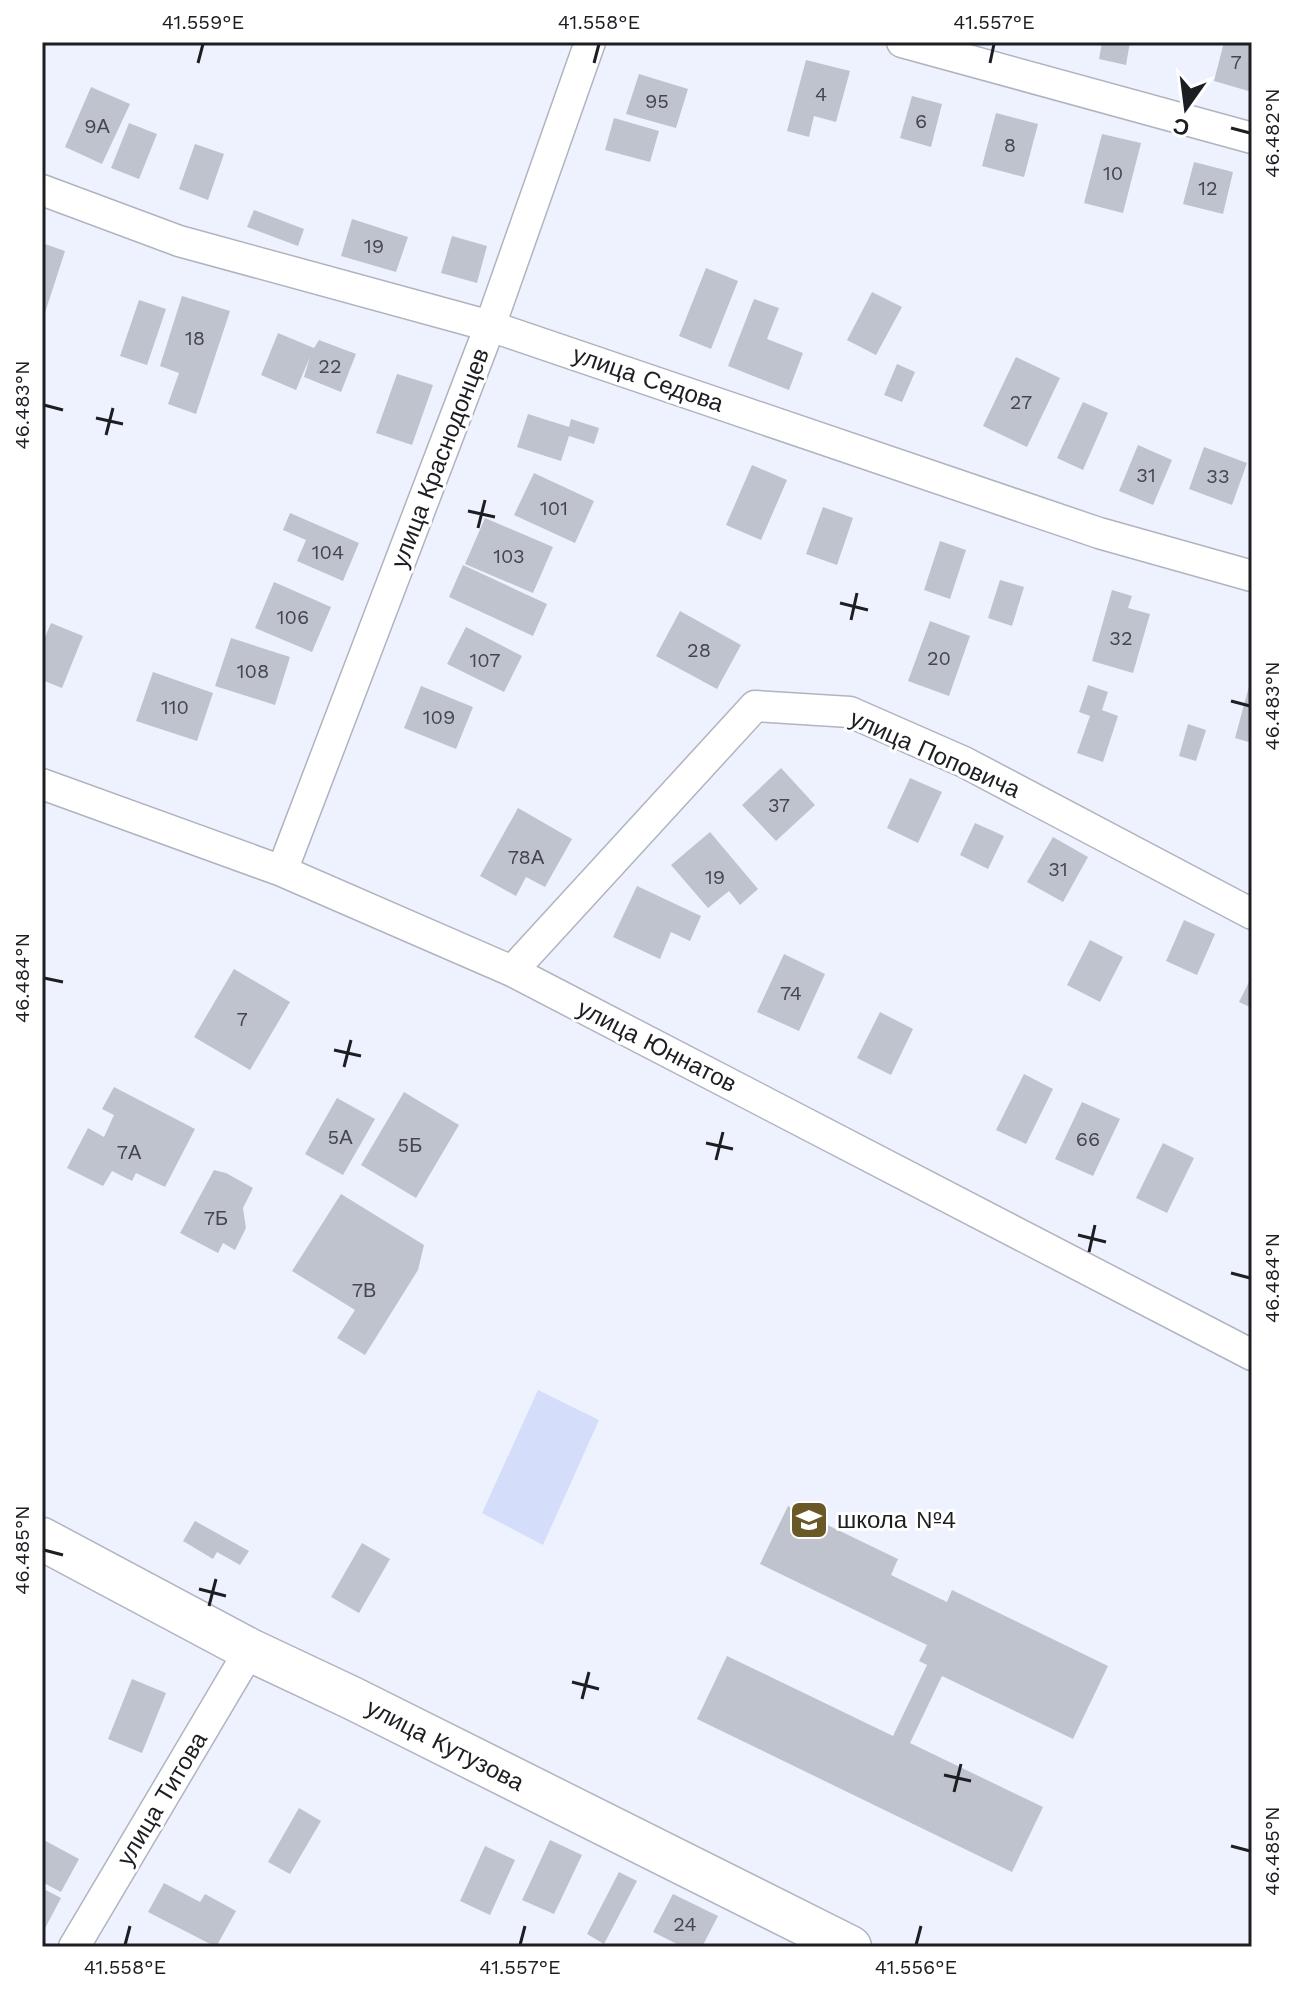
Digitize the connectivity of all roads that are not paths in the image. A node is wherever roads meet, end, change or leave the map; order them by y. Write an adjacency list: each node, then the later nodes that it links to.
1 (590, 42): 5 (street, улица Краснодонцев)
2 (902, 42): 3 (street)
3 (1252, 138)
4 (42, 190): 5 (street, улица Седова)
5 (490, 326): 6 (street, улица Седова); 8 (street, улица Краснодонцев)
6 (1252, 576)
7 (42, 784): 8 (street, улица Юннатов)
8 (282, 871): 10 (street, улица Юннатов)
9 (1252, 914): 10 (street, улица Поповича)
10 (512, 971): 11 (street, улица Юннатов)
11 (1252, 1355)
12 (42, 1539): 13 (main road, улица Кутузова)
13 (250, 1650): 14 (street, улица Титова); 15 (main road, улица Кутузова)
14 (74, 1947)
15 (850, 1947)

